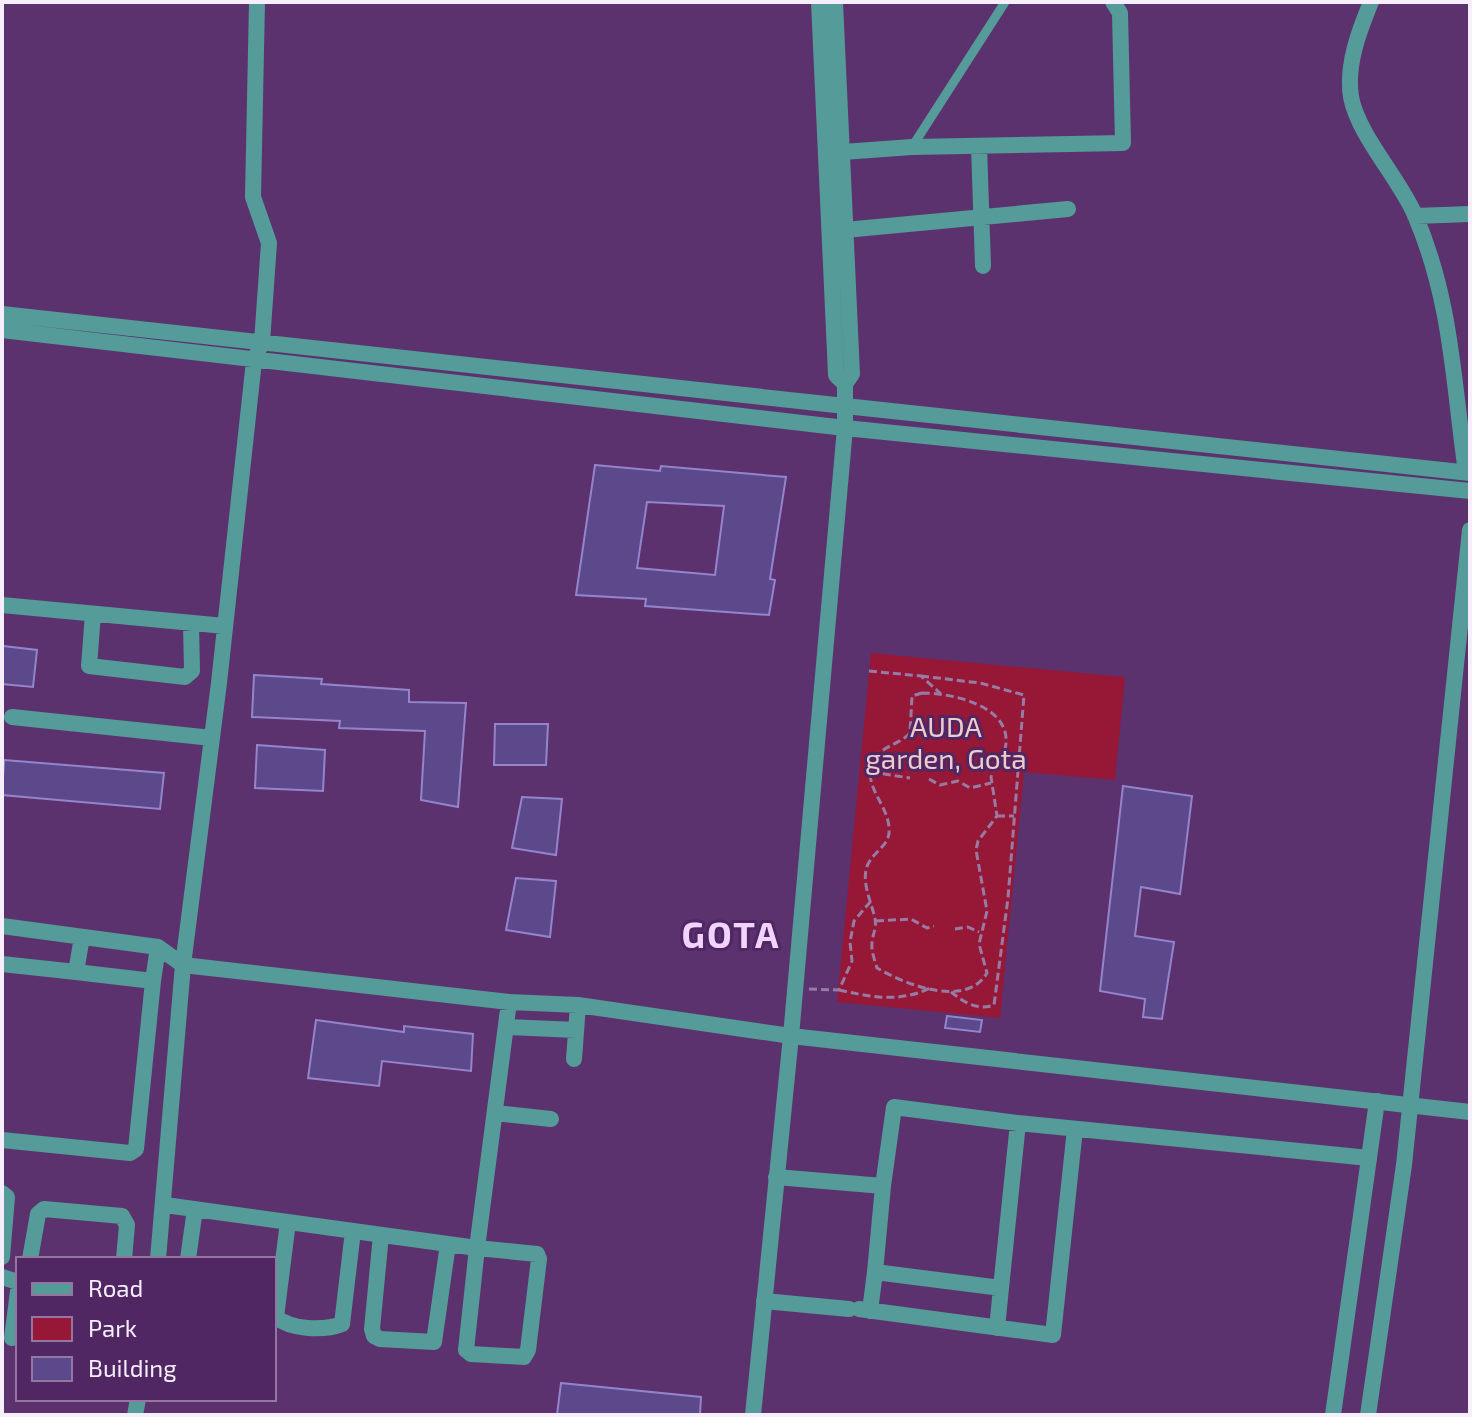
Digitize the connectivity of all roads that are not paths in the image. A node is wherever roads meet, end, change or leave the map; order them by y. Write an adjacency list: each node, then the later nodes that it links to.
1 (257, 2): 18 (street)
2 (819, 2): 9 (street)
3 (835, 2): 9 (street)
4 (1005, 2): 8 (lane)
5 (1113, 2): 7 (street)
6 (1371, 2): 13 (street)
7 (979, 146): 8 (street); 12 (street)
8 (912, 147): 9 (street)
9 (834, 153): 14 (street); 20 (street)
10 (1068, 209): 12 (street)
11 (1470, 214): 13 (street)
12 (981, 215): 14 (street); 15 (street)
13 (1415, 216): 23 (street)
14 (845, 230): 20 (street)
15 (983, 266)
16 (2, 314): 18 (street)
17 (2, 330): 19 (street)
18 (262, 342): 19 (street); 21 (street)
19 (254, 361): 22 (street); 30 (street)
20 (845, 384): 21 (street)
21 (845, 406): 22 (street); 23 (street)
22 (845, 428): 24 (street); 44 (street)
23 (1468, 472): 24 (street)
24 (1470, 491): 25 (street)
25 (1470, 499)
26 (1470, 530): 47 (street)
27 (2, 605): 28 (street)
28 (93, 614): 29 (street); 29 (street)
29 (191, 624): 30 (street)
30 (225, 626): 32 (street)
31 (12, 717): 32 (street)
32 (212, 738): 37 (street)
33 (2, 926): 34 (street)
34 (82, 937): 35 (street); 38 (street)
35 (158, 947): 37 (street); 39 (street)
36 (2, 964): 38 (street)
37 (183, 965): 40 (street); 58 (street)
38 (76, 972): 39 (street)
39 (153, 981): 53 (street)
40 (509, 1002): 41 (street); 42 (street)
41 (578, 1005): 43 (street); 44 (street)
42 (507, 1027): 43 (street); 49 (street)
43 (576, 1030): 45 (street)
44 (791, 1036): 46 (street); 55 (street)
45 (574, 1059)
46 (1377, 1101): 47 (street); 54 (street)
47 (1410, 1107): 48 (street); 79 (street)
48 (1470, 1112)
49 (495, 1113): 50 (street); 64 (street)
50 (551, 1119)
51 (1018, 1123): 52 (street); 56 (street); 71 (street)
52 (1075, 1129): 54 (street); 75 (street)
53 (2, 1140)
54 (1369, 1158): 78 (street)
55 (776, 1177): 56 (street); 72 (street)
56 (883, 1186): 70 (street)
57 (2, 1193): 65 (street)
58 (165, 1205): 59 (street); 68 (street)
59 (195, 1209): 60 (street); 69 (street)
60 (288, 1222): 61 (street); 61 (street)
61 (353, 1231): 62 (street)
62 (381, 1235): 63 (street); 63 (street)
63 (448, 1244): 64 (street)
64 (477, 1248): 64 (street)
65 (2, 1257)
66 (30, 1257): 67 (street)
67 (124, 1257)
68 (158, 1257)
69 (188, 1257)
70 (875, 1272): 71 (street); 74 (street)
71 (1001, 1288): 75 (street)
72 (764, 1301): 74 (street); 77 (street)
73 (16, 1304): 76 (street)
74 (859, 1310): 75 (street)
75 (997, 1328)
76 (11, 1338)
77 (753, 1415)
78 (1333, 1415)
79 (1368, 1415)

